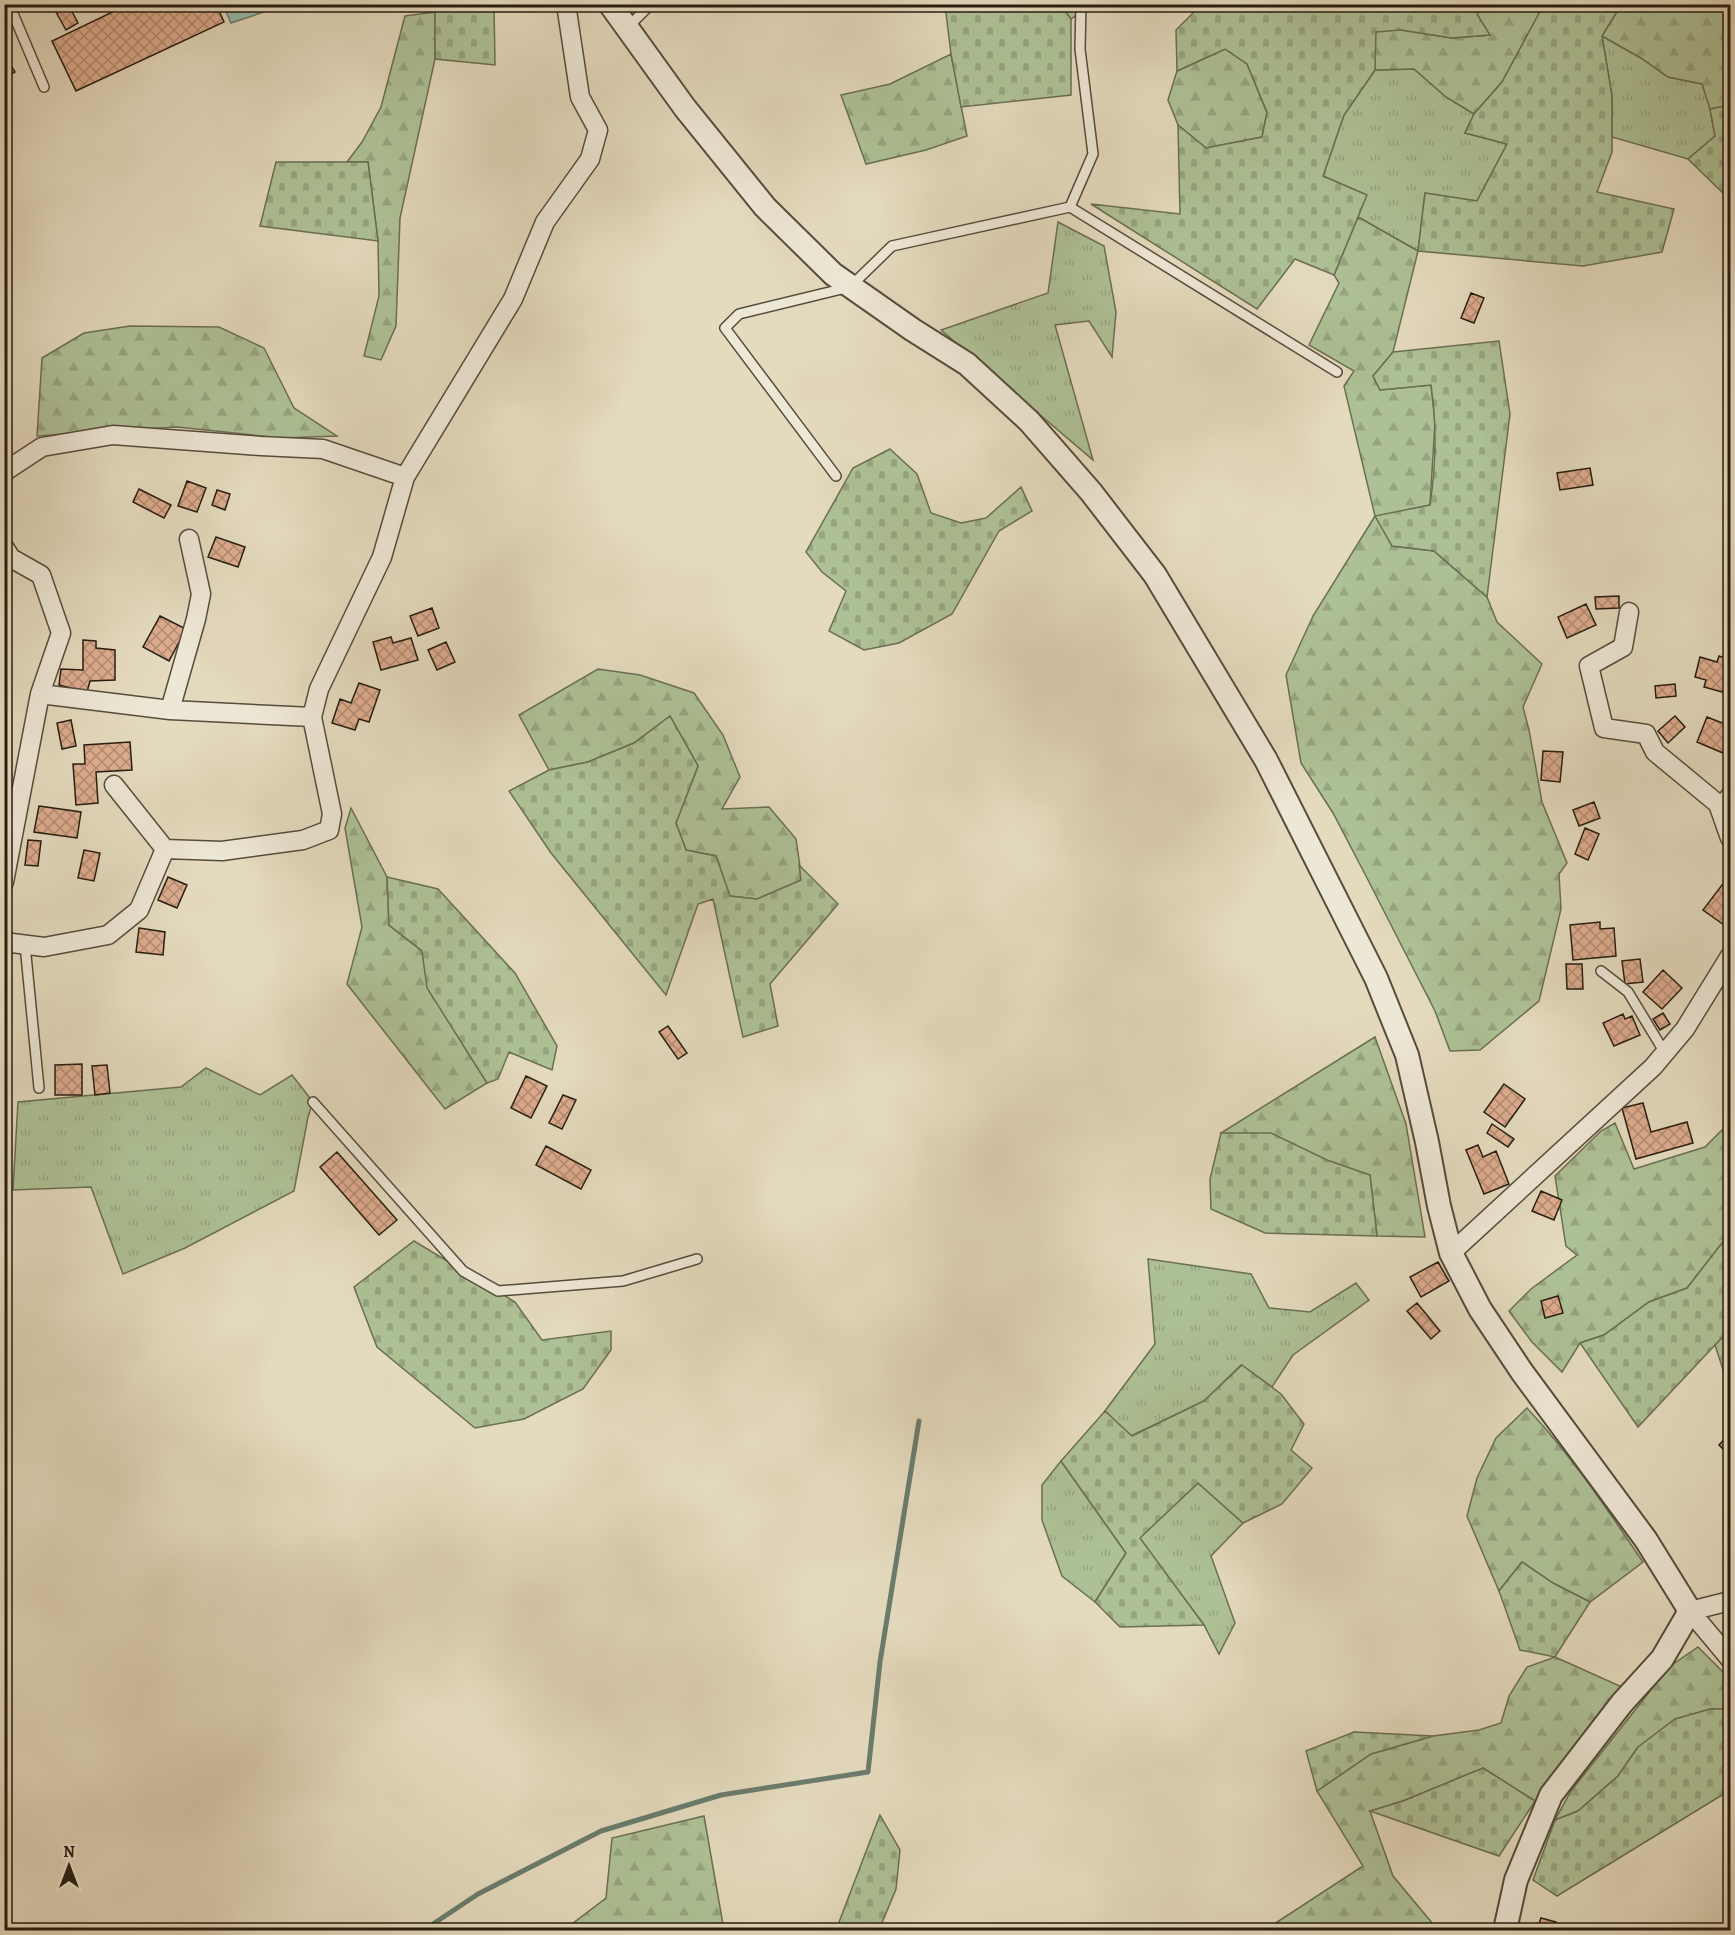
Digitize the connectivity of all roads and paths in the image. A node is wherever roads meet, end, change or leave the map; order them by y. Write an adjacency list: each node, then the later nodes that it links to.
1 (9, 4): 7 (lane)
2 (566, 4): 13 (street)
3 (610, 4): 6 (street)
4 (651, 4): 6 (lane)
5 (1081, 4): 8 (lane)
6 (627, 28): 9 (street)
7 (44, 87)
8 (1070, 207): 9 (lane); 10 (lane)
9 (850, 286): 12 (lane); 33 (street)
10 (1337, 372)
11 (4, 472): 13 (street)
12 (836, 476)
13 (405, 477): 19 (street)
14 (189, 540): 18 (street)
15 (4, 547): 17 (street)
16 (1629, 612): 22 (street)
17 (40, 694): 18 (street); 25 (street)
18 (170, 710): 19 (street)
19 (312, 717): 24 (street)
20 (114, 785): 24 (street)
21 (1731, 789): 22 (lane)
22 (1718, 804): 23 (street)
23 (1731, 838)
24 (165, 849): 27 (street)
25 (4, 882)
26 (4, 942): 27 (street)
27 (25, 945): 31 (lane)
28 (1731, 956): 30 (street)
29 (1601, 971): 30 (lane)
30 (1665, 1053): 33 (street)
31 (39, 1088)
32 (313, 1102): 34 (lane)
33 (1451, 1253): 36 (street)
34 (697, 1259)
35 (1731, 1601): 36 (street)
36 (1690, 1611): 37 (street); 38 (street)
37 (1731, 1659)
38 (1505, 1930)

